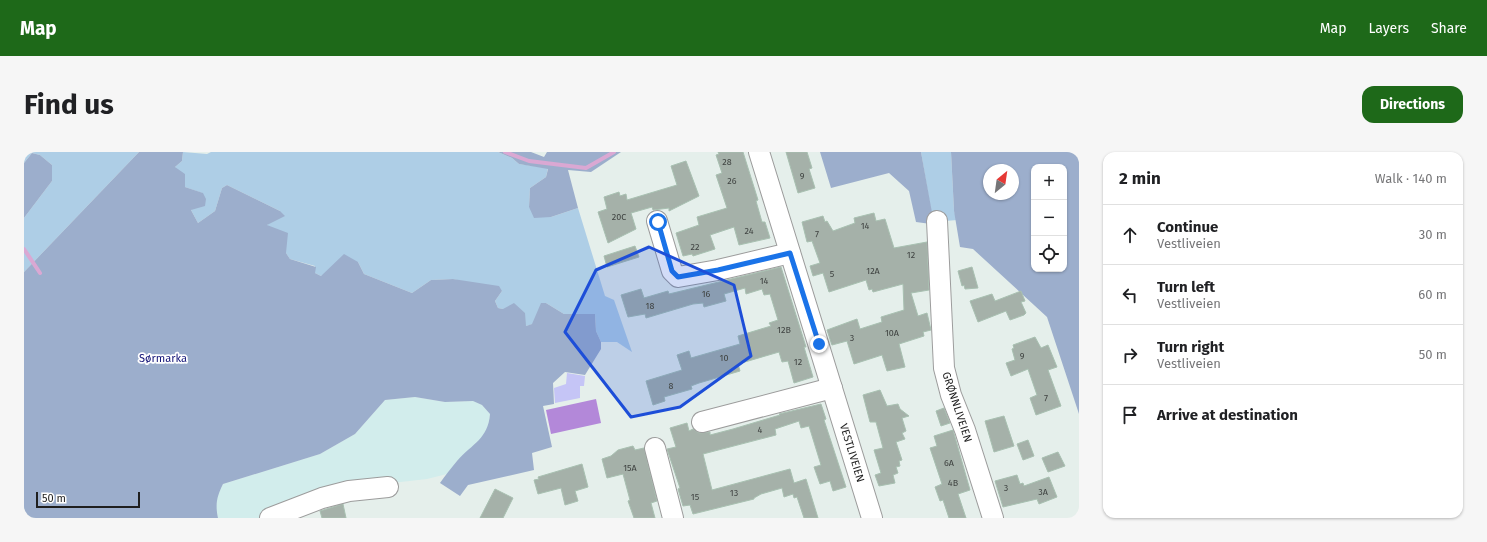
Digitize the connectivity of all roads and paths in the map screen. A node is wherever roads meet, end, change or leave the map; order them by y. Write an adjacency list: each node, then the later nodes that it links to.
1 (759, 152): 4 (street, VESTLIVEIEN)
2 (657, 221): 4 (street)
3 (937, 221): 12 (street, GRØNNLIVEIEN)
4 (790, 253): 5 (street, VESTLIVEIEN)
5 (832, 388): 6 (street); 11 (street, VESTLIVEIEN)
6 (702, 422)
7 (655, 448): 10 (street)
8 (388, 487): 9 (street)
9 (270, 518)
10 (673, 518)
11 (872, 518)
12 (993, 518)

